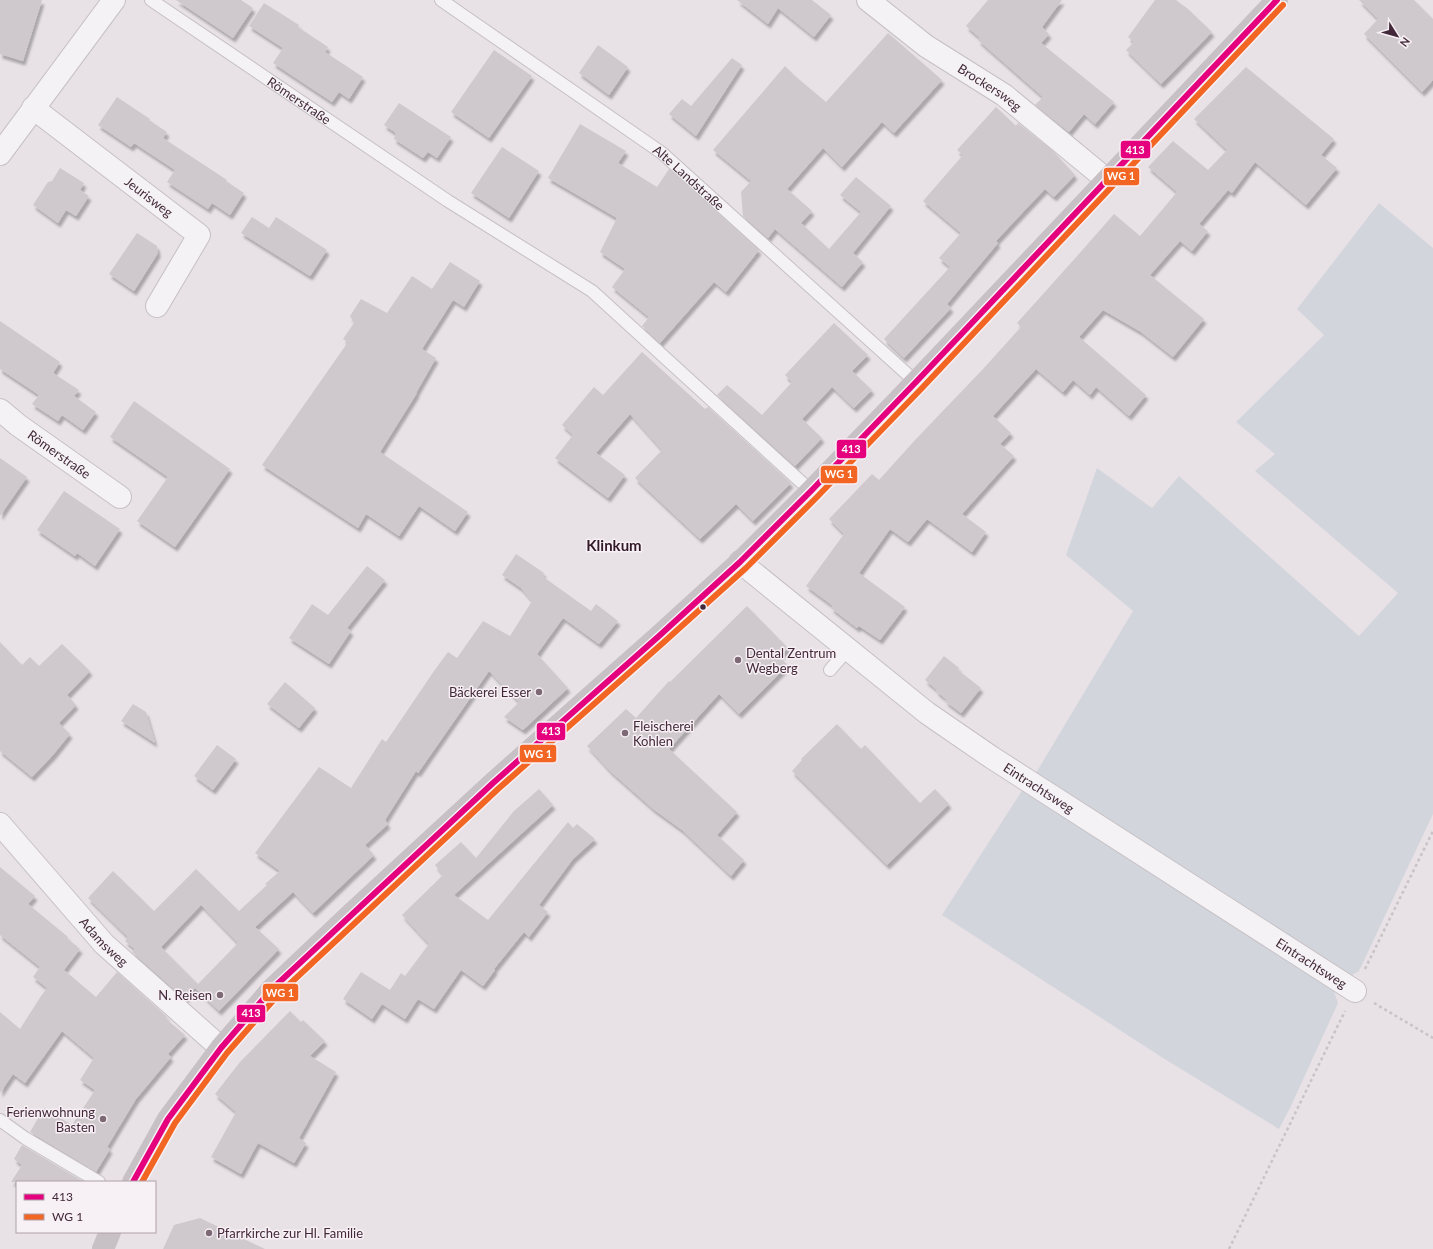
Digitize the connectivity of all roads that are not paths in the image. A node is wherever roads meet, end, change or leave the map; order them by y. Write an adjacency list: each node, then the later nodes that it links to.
1 (114, 0): 6 (street)
2 (151, 0): 12 (lane, Römerstraße)
3 (441, 0): 10 (lane, Alte Landstraße)
4 (868, 0): 8 (street, Brockersweg)
5 (1277, 0): 8 (main road)
6 (33, 108): 7 (street); 9 (street, Jeurisweg)
7 (0, 154)
8 (1107, 180): 10 (main road)
9 (157, 306)
10 (916, 382): 12 (main road)
11 (0, 410): 13 (street, Römerstraße)
12 (811, 491): 14 (main road)
13 (120, 497)
14 (740, 562): 15 (street, Eintrachtsweg); 19 (main road)
15 (848, 649): 16 (lane); 18 (street, Eintrachtsweg)
16 (830, 670)
17 (0, 824): 19 (street, Adamsweg)
18 (1355, 991)
19 (221, 1048): 22 (main road)
20 (0, 1120): 21 (lane)
21 (97, 1181)
22 (134, 1181)
23 (110, 1233): 24 (main road)
24 (103, 1249)

